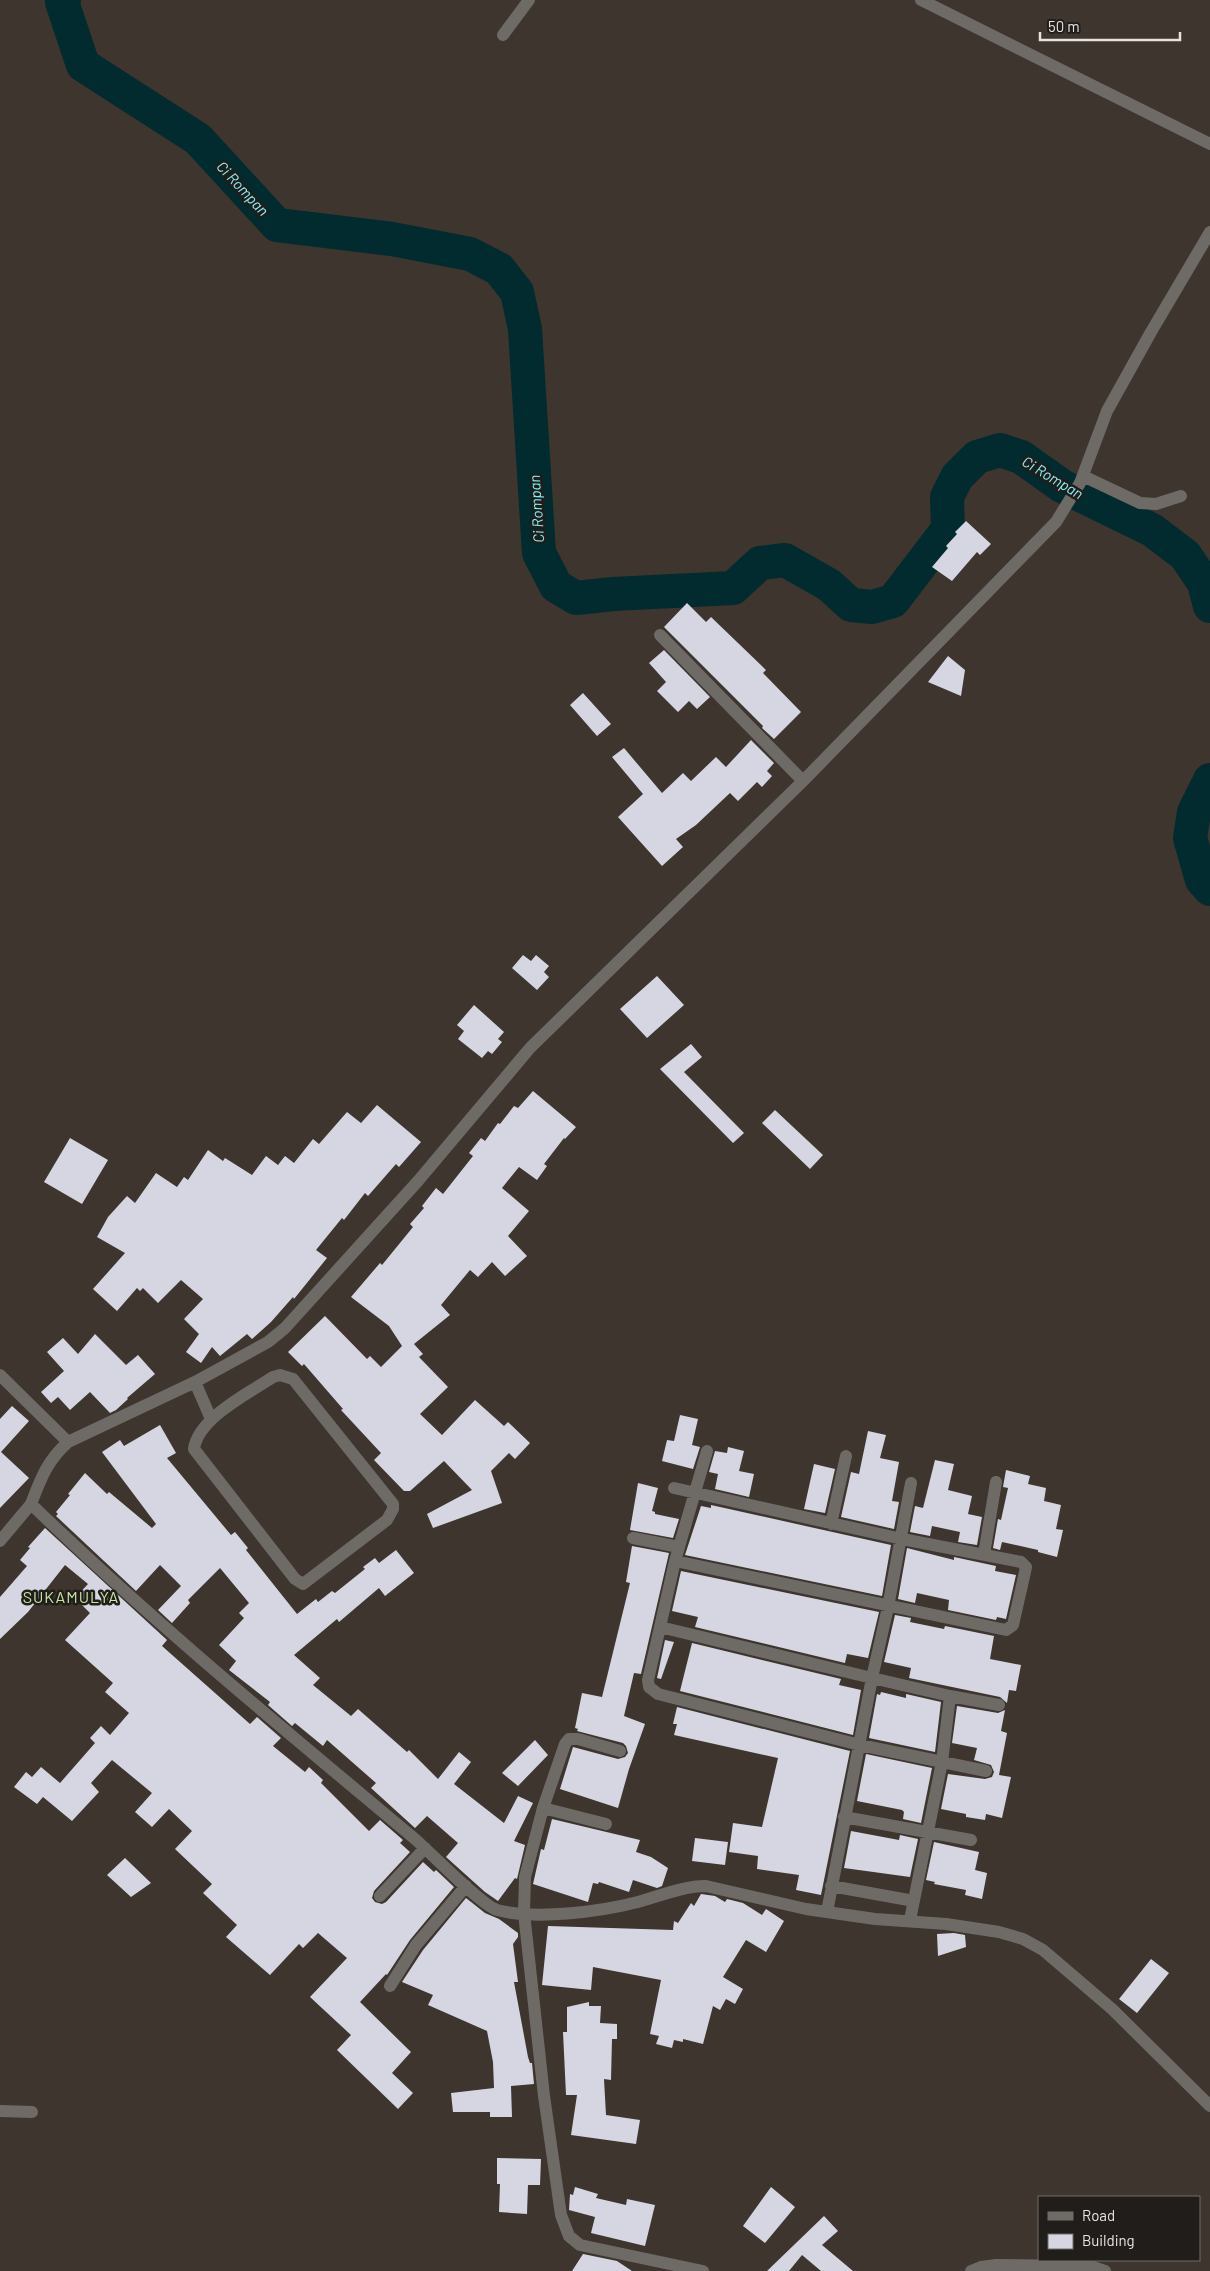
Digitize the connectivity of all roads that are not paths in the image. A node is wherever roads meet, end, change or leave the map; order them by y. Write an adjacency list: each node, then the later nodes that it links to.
1 (529, 0): 3 (street)
2 (927, 1): 4 (street)
3 (503, 35)
4 (1210, 144)
5 (1210, 232): 6 (street)
6 (1082, 479): 7 (street); 9 (street)
7 (1181, 496)
8 (660, 635): 9 (street)
9 (803, 781): 11 (street)
10 (0, 1375): 13 (street)
11 (195, 1382): 12 (street); 13 (street)
12 (210, 1419): 12 (street)
13 (68, 1442): 20 (street)
14 (708, 1451): 19 (street)
15 (846, 1456): 21 (street)
16 (996, 1482): 26 (street)
17 (911, 1483): 23 (street)
18 (674, 1488): 19 (street)
19 (696, 1493): 21 (street); 25 (street)
20 (31, 1504): 24 (street); 42 (street)
21 (831, 1524): 23 (street)
22 (633, 1538): 25 (street)
23 (902, 1539): 26 (street); 28 (street)
24 (0, 1541)
25 (679, 1547): 27 (street)
26 (984, 1554): 28 (street)
27 (675, 1561): 28 (street); 29 (street)
28 (888, 1607): 30 (street)
29 (660, 1627): 30 (street); 33 (street)
30 (872, 1678): 31 (street); 33 (street)
31 (950, 1696): 32 (street); 35 (street)
32 (999, 1705)
33 (860, 1745): 35 (street); 38 (street)
34 (620, 1751): 37 (street)
35 (942, 1762): 36 (street); 40 (street)
36 (986, 1771)
37 (543, 1808): 39 (street); 48 (street)
38 (844, 1817): 40 (street); 44 (street)
39 (606, 1824)
40 (929, 1834): 41 (street); 46 (street)
41 (971, 1840)
42 (425, 1848): 43 (street); 45 (street)
43 (466, 1886): 48 (street); 50 (street)
44 (831, 1886): 46 (street); 47 (street)
45 (380, 1896)
46 (914, 1901): 49 (street)
47 (827, 1912): 48 (street); 49 (street)
48 (524, 1913): 55 (street)
49 (910, 1920): 51 (street)
50 (390, 1986)
51 (1210, 2106)
52 (0, 2111): 53 (street)
53 (32, 2112)
54 (998, 2268): 56 (street); 57 (street)
55 (701, 2271)
56 (971, 2271)
57 (1105, 2271)

